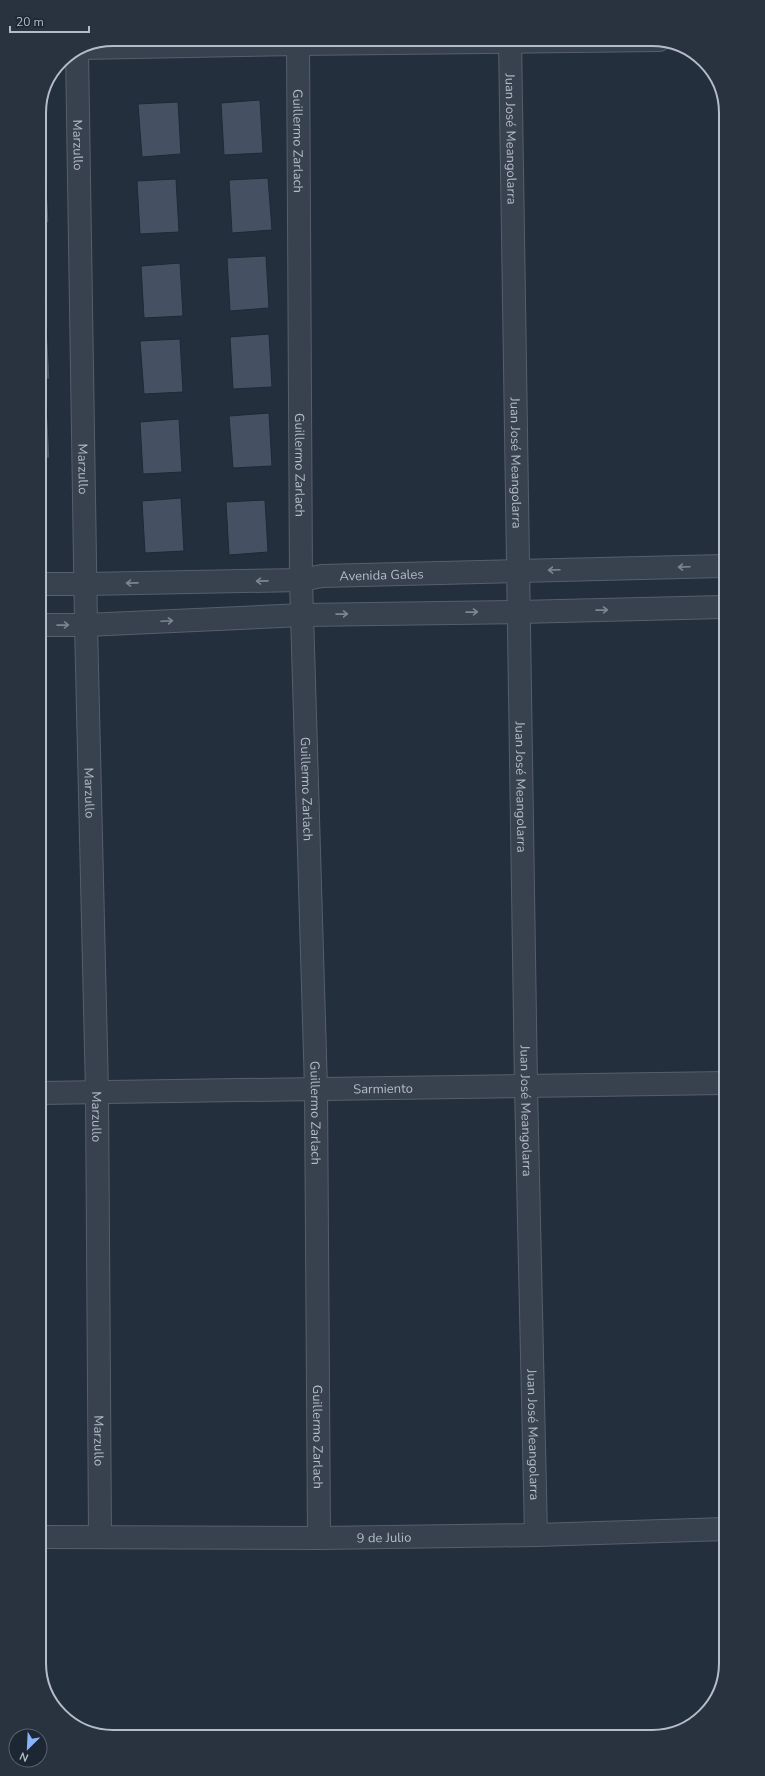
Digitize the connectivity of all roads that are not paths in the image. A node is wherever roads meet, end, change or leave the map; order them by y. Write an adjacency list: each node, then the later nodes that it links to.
1 (142, 46): 4 (street)
2 (298, 46): 8 (street, Guillermo Zarlach)
3 (510, 46): 7 (street, Juan José Meangolarra)
4 (99, 47)
5 (77, 56): 10 (street, Marzullo)
6 (719, 566): 7 (street, Avenida Gales, one-way to 7)
7 (519, 571): 8 (street, Avenida Gales); 12 (street, Juan José Meangolarra)
8 (301, 580): 10 (street, Avenida Gales, one-way to 10); 13 (street, Guillermo Zarlach)
9 (46, 584): 10 (street, Avenida Gales)
10 (86, 584): 15 (street, Marzullo)
11 (719, 607): 12 (street, one-way to 11)
12 (520, 612): 13 (street, one-way to 12); 17 (street, Juan José Meangolarra)
13 (303, 615): 15 (street, one-way to 13); 18 (street, Guillermo Zarlach)
14 (46, 625): 15 (street, one-way to 15)
15 (86, 625): 19 (street, Marzullo)
16 (719, 1083): 17 (street, Sarmiento)
17 (526, 1086): 18 (street, Sarmiento); 22 (street, Juan José Meangolarra)
18 (316, 1089): 19 (street, Sarmiento); 25 (street, Guillermo Zarlach)
19 (97, 1092): 20 (street, Sarmiento); 23 (street, Marzullo)
20 (46, 1093)
21 (719, 1529): 22 (street, 9 de Julio)
22 (536, 1534): 25 (street, 9 de Julio)
23 (100, 1536): 24 (street, 9 de Julio); 25 (street, 9 de Julio)
24 (46, 1537)
25 (319, 1538)

